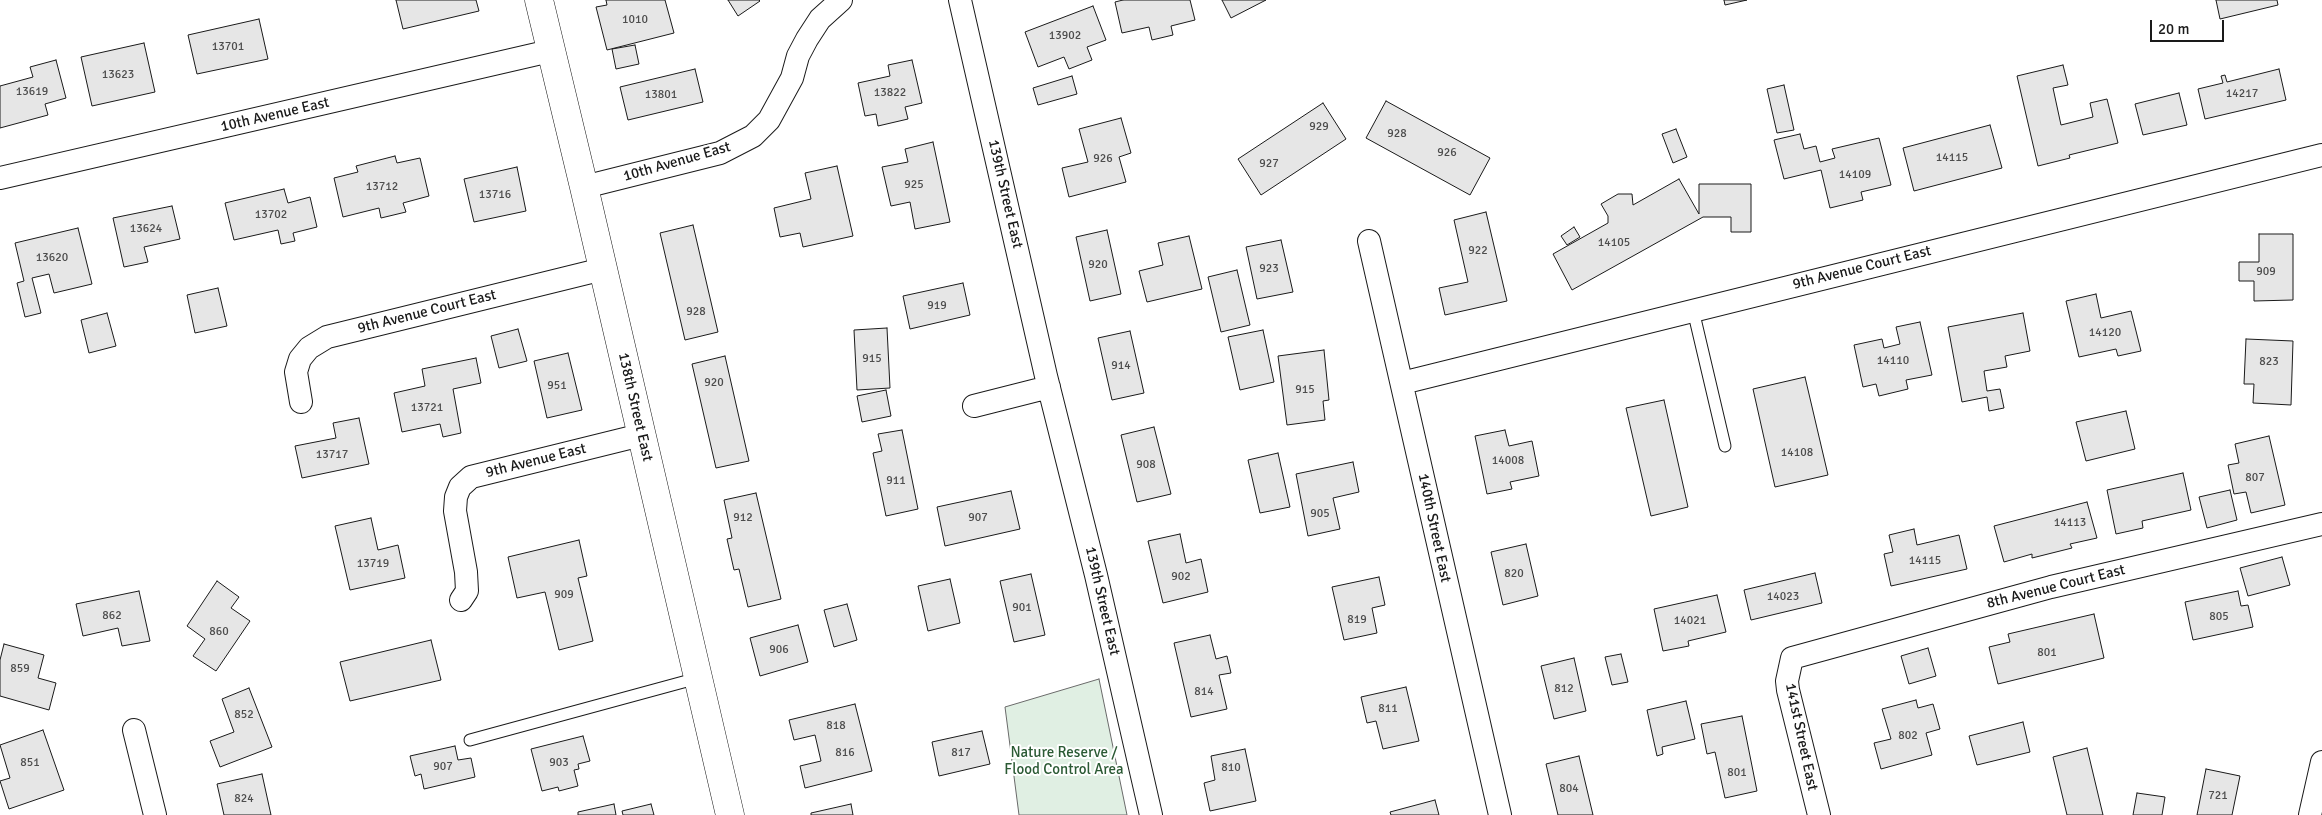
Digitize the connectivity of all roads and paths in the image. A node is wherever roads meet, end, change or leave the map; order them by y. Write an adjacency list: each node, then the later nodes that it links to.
1 (538, 0): 4 (street, 138th Street East)
2 (841, 0): 7 (street, 10th Avenue East)
3 (960, 0): 12 (street, 139th Street East)
4 (550, 51): 6 (street, 10th Avenue East); 7 (street, 138th Street East)
5 (2322, 155): 10 (street, 9th Avenue Court East)
6 (0, 178)
7 (584, 187): 9 (street, 138th Street East)
8 (1368, 241): 11 (street, 140th Street East)
9 (603, 269): 13 (street, 9th Avenue Court East); 15 (street, 138th Street East)
10 (1693, 310): 11 (street, 9th Avenue Court East); 16 (lane)
11 (1402, 383): 27 (street, 140th Street East)
12 (1049, 387): 14 (street); 26 (street, 139th Street East)
13 (301, 402)
14 (974, 406)
15 (641, 435): 18 (street, 9th Avenue East); 20 (street, 138th Street East)
16 (1725, 446)
17 (2322, 524): 19 (street, 8th Avenue Court East)
18 (461, 600)
19 (1792, 658): 28 (street, 141st Street East)
20 (698, 678): 22 (lane); 25 (street, 138th Street East)
21 (134, 730): 24 (street)
22 (470, 740)
23 (2322, 762): 29 (street)
24 (155, 815)
25 (730, 815)
26 (1151, 815)
27 (1500, 815)
28 (1819, 815)
29 (2310, 815)

